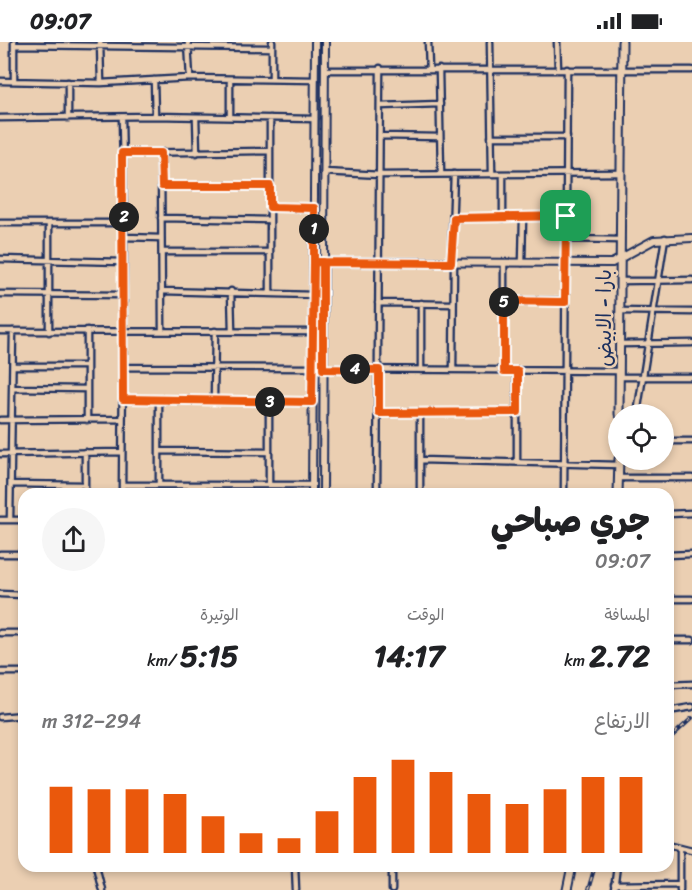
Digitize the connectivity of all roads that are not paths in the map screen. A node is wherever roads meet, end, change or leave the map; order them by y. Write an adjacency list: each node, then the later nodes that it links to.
1 (272, 42): 12 (street)
2 (315, 42): 26 (main road)
3 (325, 42): 20 (main road)
4 (428, 42): 14 (street)
5 (490, 42): 16 (street)
6 (557, 42): 17 (street)
7 (622, 42): 19 (main road, بارا - الابيض)
8 (14, 44): 9 (street); 28 (street)
9 (62, 44): 10 (street)
10 (100, 44): 11 (street); 30 (street)
11 (188, 45): 12 (street); 22 (street)
12 (272, 48): 24 (street)
13 (380, 68): 14 (street); 20 (street); 32 (street)
14 (429, 68): 15 (street)
15 (440, 69): 16 (street); 31 (street)
16 (491, 69): 17 (street); 43 (street)
17 (558, 69): 18 (street)
18 (567, 69): 19 (street); 44 (street)
19 (622, 69): 21 (street); 52 (main road, بارا - الابيض)
20 (325, 70): 49 (main road)
21 (692, 70)
22 (190, 78): 23 (street); 25 (street)
23 (230, 79): 24 (street); 35 (street)
24 (272, 79): 26 (street)
25 (154, 80): 30 (street); 33 (street)
26 (316, 80): 40 (main road)
27 (0, 81): 28 (street)
28 (14, 81): 29 (street)
29 (68, 82): 30 (street); 37 (street)
30 (101, 83)
31 (440, 104): 32 (street); 42 (street)
32 (380, 106): 41 (street)
33 (155, 116): 34 (street); 38 (street)
34 (196, 117): 35 (street); 48 (street)
35 (230, 117): 39 (street)
36 (0, 118): 37 (street)
37 (68, 118): 38 (street)
38 (122, 118): 46 (street)
39 (270, 118): 40 (street); 45 (street)
40 (315, 118): 60 (main road)
41 (380, 136): 42 (street); 53 (street)
42 (440, 137): 54 (street)
43 (491, 137): 44 (street); 50 (street)
44 (567, 137): 51 (street)
45 (270, 151): 48 (street); 58 (street)
46 (122, 153): 47 (street); 69 (street)
47 (161, 153): 48 (street); 57 (street)
48 (197, 153)
49 (324, 172): 53 (street); 83 (main road)
50 (492, 173): 55 (street); 56 (street)
51 (567, 173): 52 (street); 56 (street); 61 (street)
52 (621, 173): 75 (main road, بارا - الابيض)
53 (380, 174): 54 (street); 84 (street)
54 (441, 174): 55 (street)
55 (454, 174): 63 (street)
56 (503, 174): 64 (street)
57 (162, 186): 58 (street); 62 (street)
58 (270, 186): 59 (street)
59 (270, 207): 60 (street); 66 (street)
60 (314, 208): 82 (main road)
61 (566, 216): 65 (street); 72 (street)
62 (161, 218): 66 (street); 71 (street)
63 (454, 218): 64 (street); 85 (street)
64 (503, 218): 65 (street)
65 (523, 218): 87 (street)
66 (270, 220): 77 (street)
67 (0, 223): 68 (street)
68 (49, 223): 69 (street); 79 (street)
69 (124, 223): 70 (street)
70 (124, 237): 71 (street); 81 (street)
71 (161, 238): 76 (street)
72 (567, 238): 75 (street); 88 (street)
73 (665, 238): 74 (main road); 80 (main road); 90 (street)
74 (692, 238)
75 (620, 240): 80 (main road, بارا - الابيض)
76 (162, 252): 77 (street); 92 (street)
77 (270, 252): 94 (street)
78 (0, 259): 79 (street)
79 (49, 259): 81 (street); 96 (street)
80 (621, 260): 88 (main road); 89 (main road, بارا - الابيض)
81 (123, 262): 97 (street)
82 (314, 262): 83 (main road); 98 (main road)
83 (323, 262): 84 (main road); 124 (main road)
84 (378, 262): 85 (main road); 101 (street)
85 (453, 263): 86 (main road); 103 (street)
86 (504, 263): 87 (main road); 99 (street)
87 (522, 263): 88 (main road)
88 (566, 264): 100 (street)
89 (621, 280): 90 (street); 104 (main road, بارا - الابيض)
90 (659, 280): 91 (street); 105 (street)
91 (692, 280)
92 (162, 291): 93 (street); 107 (street)
93 (231, 291): 94 (street); 113 (street)
94 (270, 293): 98 (street)
95 (0, 294): 96 (street)
96 (49, 294): 97 (street); 114 (street)
97 (123, 295): 109 (street)
98 (313, 295): 115 (main road)
99 (504, 301): 100 (street); 128 (street)
100 (565, 302): 130 (street)
101 (378, 303): 102 (street); 125 (street)
102 (421, 303): 103 (street); 126 (street)
103 (452, 303): 127 (street)
104 (620, 311): 105 (street); 118 (main road, بارا - الابيض)
105 (654, 312): 106 (street); 116 (street)
106 (692, 312)
107 (162, 329): 109 (street); 112 (street)
108 (87, 330): 109 (street); 114 (street); 120 (street)
109 (123, 330): 121 (street)
110 (0, 331): 111 (street)
111 (13, 331): 114 (street); 119 (street)
112 (215, 331): 113 (street); 122 (street)
113 (232, 331): 115 (street)
114 (49, 332)
115 (313, 332): 123 (main road)
116 (648, 343): 117 (street); 118 (street); 132 (street)
117 (692, 343)
118 (620, 344): 131 (main road, بارا - الابيض)
119 (13, 366): 120 (street); 134 (street)
120 (87, 366): 135 (street)
121 (123, 367): 122 (street); 136 (street)
122 (215, 367): 123 (street); 138 (street)
123 (313, 368): 140 (main road)
124 (323, 369): 125 (street); 172 (main road)
125 (379, 370): 126 (street); 144 (street)
126 (421, 370): 127 (street)
127 (453, 370): 128 (street)
128 (504, 371): 129 (street)
129 (518, 371): 130 (street); 143 (street)
130 (566, 371): 131 (street); 161 (street)
131 (620, 374): 132 (street); 141 (main road, بارا - الابيض)
132 (644, 377): 133 (street); 142 (street)
133 (692, 377)
134 (12, 388): 135 (street); 148 (street)
135 (87, 389): 149 (street)
136 (123, 399): 137 (street); 146 (street)
137 (159, 400): 138 (street); 152 (street)
138 (214, 400): 139 (street)
139 (269, 402): 140 (street); 155 (street)
140 (312, 402): 170 (main road)
141 (620, 404)
142 (639, 404)
143 (518, 412): 145 (street); 159 (street)
144 (379, 413): 145 (street); 173 (street)
145 (420, 413): 158 (street)
146 (122, 418): 149 (street); 154 (street)
147 (0, 420): 148 (street)
148 (12, 420): 149 (street); 157 (street)
149 (87, 420)
150 (674, 441): 151 (street)
151 (692, 441)
152 (159, 451): 155 (street); 168 (street)
153 (85, 452): 154 (street); 157 (street); 166 (street)
154 (122, 452): 167 (street)
155 (269, 452): 169 (street)
156 (0, 454): 157 (street)
157 (12, 454): 165 (street)
158 (420, 460): 159 (street); 174 (street)
159 (517, 462): 161 (street)
160 (608, 462): 161 (street)
161 (563, 464): 175 (street)
162 (618, 470): 163 (main road)
163 (618, 478): 164 (street); 176 (main road)
164 (692, 478)
165 (11, 484): 166 (street); 180 (street)
166 (85, 485)
167 (122, 485): 168 (street)
168 (159, 485): 171 (street)
169 (269, 485): 170 (street); 171 (street)
170 (312, 485)
171 (213, 486)
172 (323, 488)
173 (377, 488)
174 (420, 488)
175 (564, 488)
176 (618, 488)
177 (692, 513): 178 (street)
178 (674, 514)
179 (0, 520): 180 (street)
180 (10, 520): 181 (street)
181 (18, 520)
182 (0, 554): 183 (street)
183 (18, 554)
184 (692, 554): 185 (street)
185 (674, 555)
186 (0, 594): 187 (street)
187 (18, 595)
188 (674, 599): 189 (street)
189 (692, 599)
190 (0, 633): 191 (street)
191 (18, 633)
192 (674, 640): 193 (street)
193 (692, 640)
194 (0, 672): 195 (street)
195 (18, 672)
196 (692, 684): 197 (street)
197 (674, 685)
198 (692, 707): 199 (street)
199 (674, 710)
200 (18, 716): 201 (street)
201 (0, 717)
202 (674, 846): 203 (street)
203 (680, 847): 204 (street); 210 (street)
204 (692, 850)
205 (98, 872): 212 (street)
206 (295, 872): 213 (street)
207 (392, 872): 214 (street)
208 (571, 872): 215 (main road)
209 (616, 872): 211 (street)
210 (680, 887): 211 (street)
211 (614, 888)
212 (102, 890)
213 (296, 890)
214 (392, 890)
215 (567, 890)

